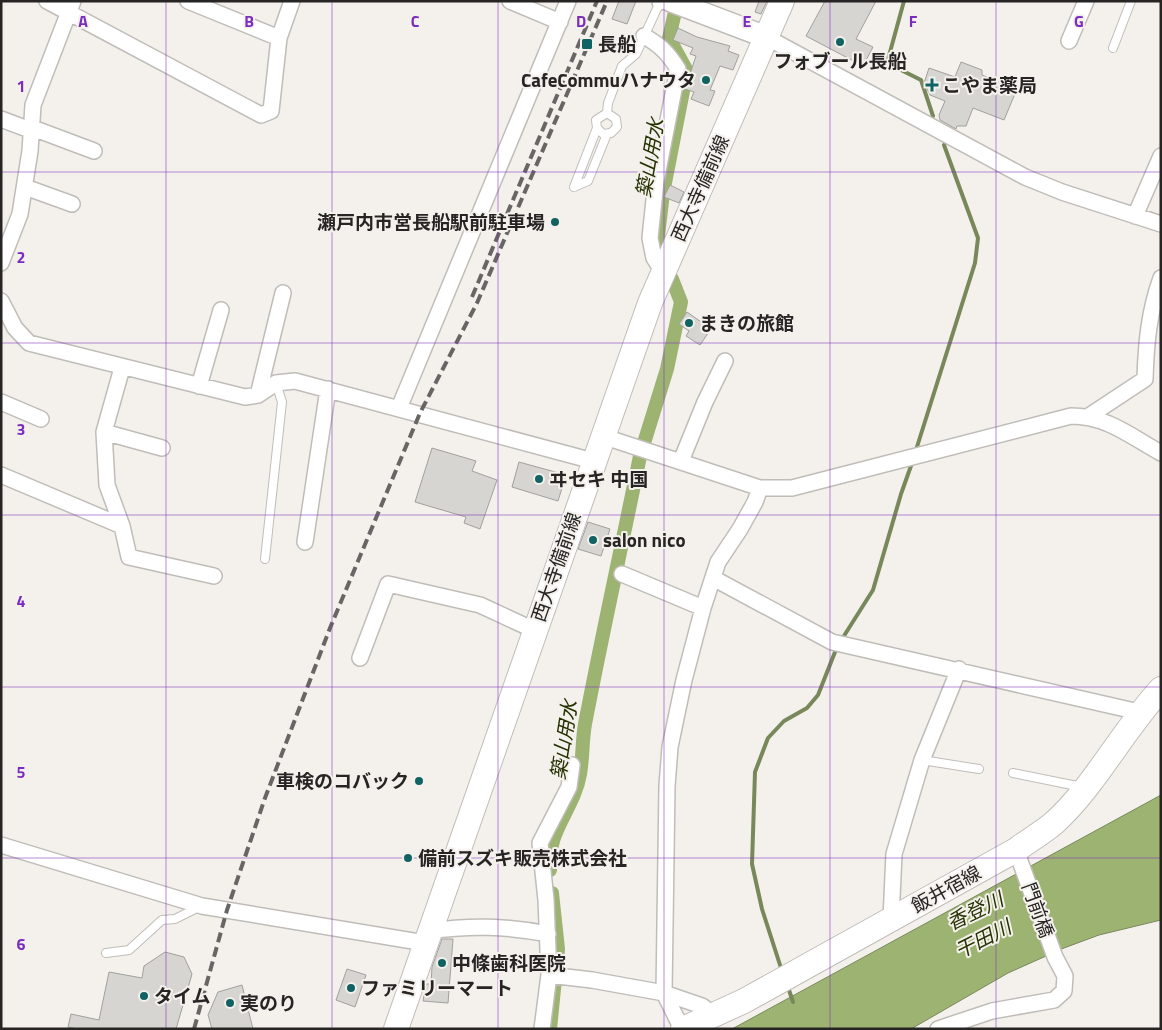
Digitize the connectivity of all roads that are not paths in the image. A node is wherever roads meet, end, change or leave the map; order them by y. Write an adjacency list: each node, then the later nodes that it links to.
1 (47, 1): 11 (street)
2 (188, 1): 15 (street)
3 (292, 1): 15 (street)
4 (510, 1): 12 (street)
5 (568, 1): 12 (street)
6 (660, 1): 13 (lane)
7 (671, 1): 14 (street)
8 (782, 1): 14 (main road, 西大寺備前線)
9 (1086, 1): 16 (street)
10 (1131, 1): 17 (lane)
11 (72, 7): 15 (street); 21 (street)
12 (560, 22): 42 (street)
13 (644, 36): 18 (lane); 30 (street)
14 (766, 37): 27 (street); 30 (main road, 西大寺備前線)
15 (279, 38)
16 (1068, 42)
17 (1112, 48)
18 (606, 113): 20 (lane); 22 (lane)
19 (1, 119): 21 (street)
20 (596, 128): 22 (lane); 22 (lane)
21 (30, 130): 23 (street); 25 (street)
22 (607, 134)
23 (94, 151)
24 (1161, 156): 27 (street)
25 (25, 187): 26 (street); 29 (street)
26 (72, 204)
27 (1135, 216): 28 (street)
28 (1161, 224)
29 (1, 263)
30 (663, 272): 46 (main road, 西大寺備前線)
31 (1161, 278): 43 (street)
32 (283, 293): 40 (street)
33 (1, 301): 36 (street)
34 (221, 310): 38 (street)
35 (725, 361): 50 (street)
36 (122, 368): 38 (street); 45 (street)
37 (276, 383): 39 (street); 40 (street); 55 (lane)
38 (199, 386): 40 (street)
39 (328, 389): 42 (street); 54 (street)
40 (258, 395)
41 (1, 402): 44 (street)
42 (399, 408): 49 (street)
43 (1089, 416): 48 (street); 52 (street)
44 (41, 419)
45 (104, 432): 47 (street); 53 (street)
46 (602, 436): 49 (main road, 西大寺備前線); 50 (street)
47 (162, 448)
48 (1161, 453)
49 (593, 461): 60 (main road, 西大寺備前線)
50 (681, 461): 52 (street)
51 (1, 475): 53 (street)
52 (760, 488): 58 (street)
53 (122, 526): 57 (street)
54 (305, 542)
55 (265, 559)
56 (622, 574): 59 (street)
57 (214, 576)
58 (713, 578): 59 (street); 62 (street)
59 (703, 608): 78 (street)
60 (534, 630): 61 (street); 75 (main road, 西大寺備前線)
61 (360, 658)
62 (959, 669): 64 (street); 65 (street)
63 (1161, 689): 64 (main road, 飯井宿線)
64 (1139, 712): 69 (main road, 飯井宿線)
65 (922, 760): 67 (lane); 73 (street)
66 (572, 765): 74 (street)
67 (979, 769)
68 (1013, 773): 69 (lane)
69 (1085, 788): 71 (main road, 飯井宿線)
70 (1, 845): 72 (street)
71 (1019, 857): 73 (main road, 飯井宿線); 83 (street, 門前橋)
72 (202, 906): 75 (street); 76 (lane)
73 (891, 919): 79 (main road, 飯井宿線)
74 (548, 934): 75 (street); 77 (street)
75 (427, 937): 80 (main road, 西大寺備前線)
76 (106, 953)
77 (554, 976): 78 (street); 81 (street)
78 (664, 993): 79 (street); 82 (street)
79 (714, 1015): 82 (main road, 飯井宿線)
80 (396, 1029)
81 (542, 1029)
82 (683, 1029)
83 (938, 1029)

